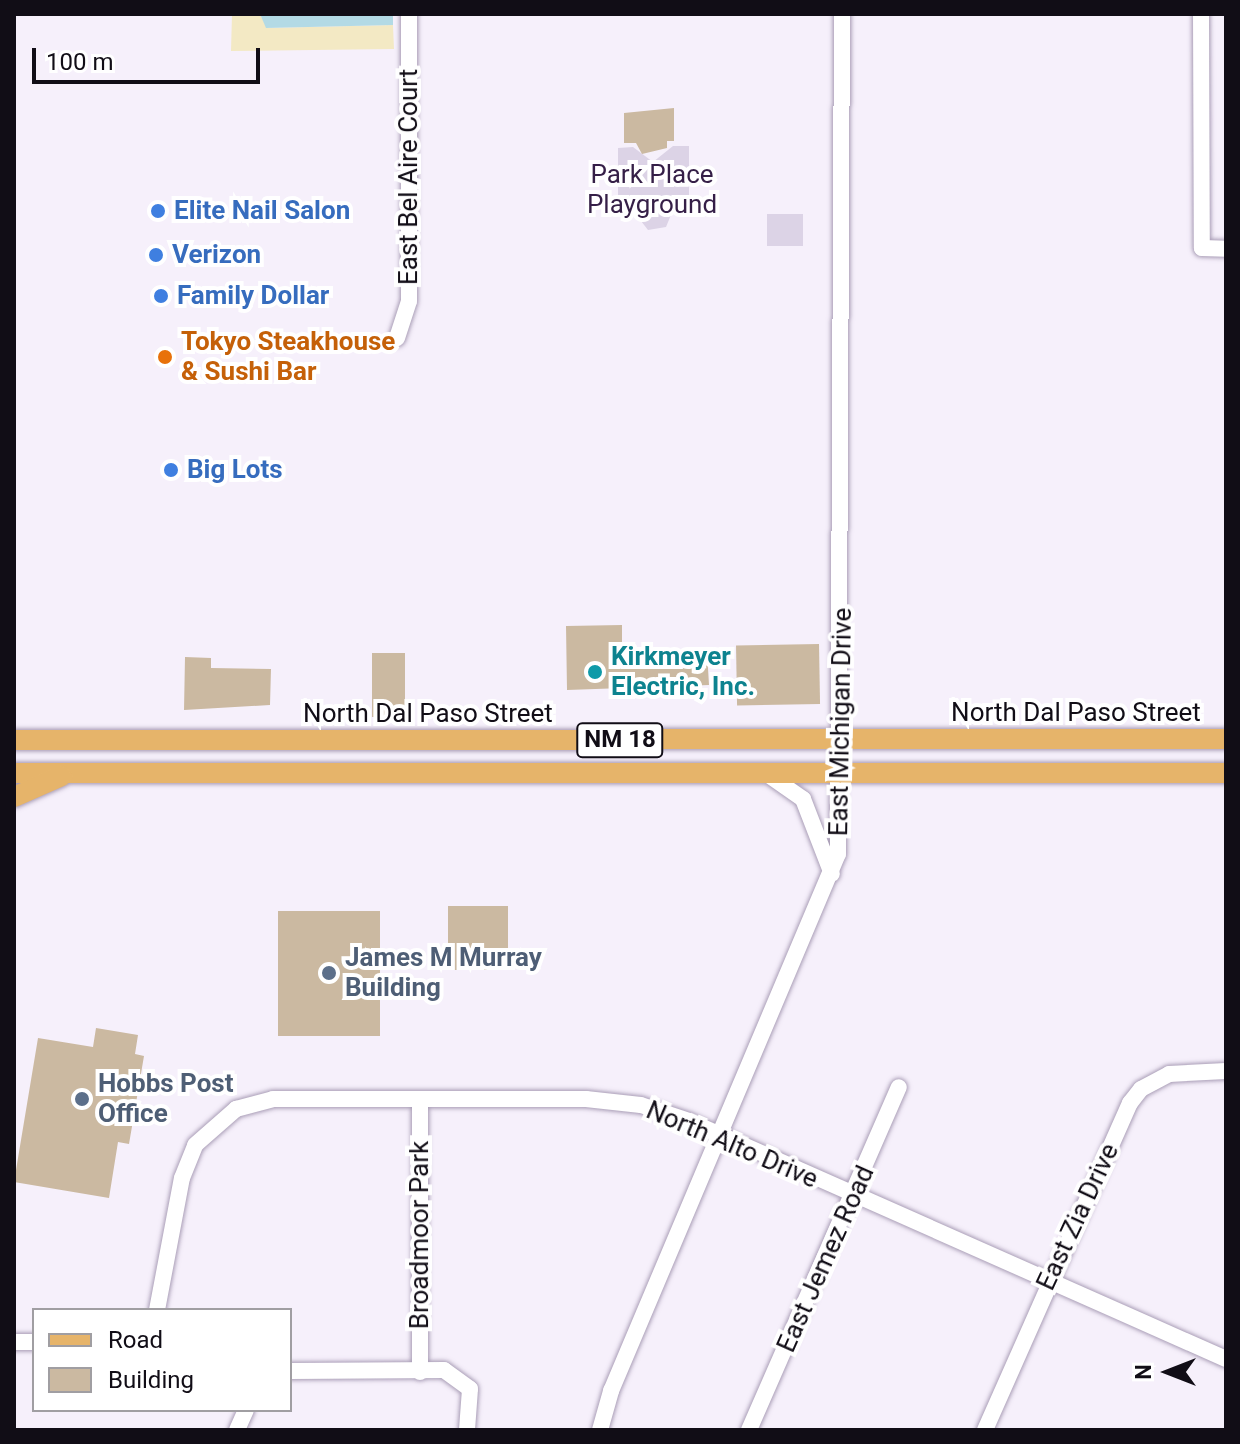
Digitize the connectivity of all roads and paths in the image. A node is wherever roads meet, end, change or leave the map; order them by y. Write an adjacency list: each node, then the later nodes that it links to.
1 (409, 14): 5 (street, East Bel Aire Court)
2 (842, 14): 6 (street, East Michigan Drive)
3 (1201, 14): 4 (street)
4 (1226, 249)
5 (397, 338)
6 (843, 739): 7 (main road, North Dal Paso Street / NM 18); 8 (main road, North Dal Paso Street / NM 18); 12 (street, East Michigan Drive)
7 (1226, 739)
8 (14, 740)
9 (14, 773): 10 (main road, NM 18)
10 (67, 773): 11 (main road, NM 18); 14 (main road)
11 (766, 773): 12 (main road, NM 18); 15 (street)
12 (843, 773): 13 (main road, NM 18); 15 (street, East Michigan Drive)
13 (1226, 773)
14 (14, 797)
15 (832, 875): 19 (street, East Michigan Drive)
16 (1226, 1071): 21 (street, East Zia Drive)
17 (899, 1087): 20 (street, East Jemez Road)
18 (420, 1099): 19 (street, North Alto Drive); 22 (street, North Alto Drive); 25 (street, Broadmoor Park)
19 (719, 1134): 20 (street, North Alto Drive); 27 (street, East Michigan Drive)
20 (854, 1197): 21 (street, North Alto Drive); 28 (street, East Jemez Road)
21 (1047, 1281): 23 (street, North Alto Drive); 29 (street, East Zia Drive)
22 (157, 1308)
23 (1226, 1359)
24 (292, 1371): 25 (street)
25 (420, 1372): 26 (street)
26 (467, 1430)
27 (600, 1430)
28 (749, 1430)
29 (985, 1430)

